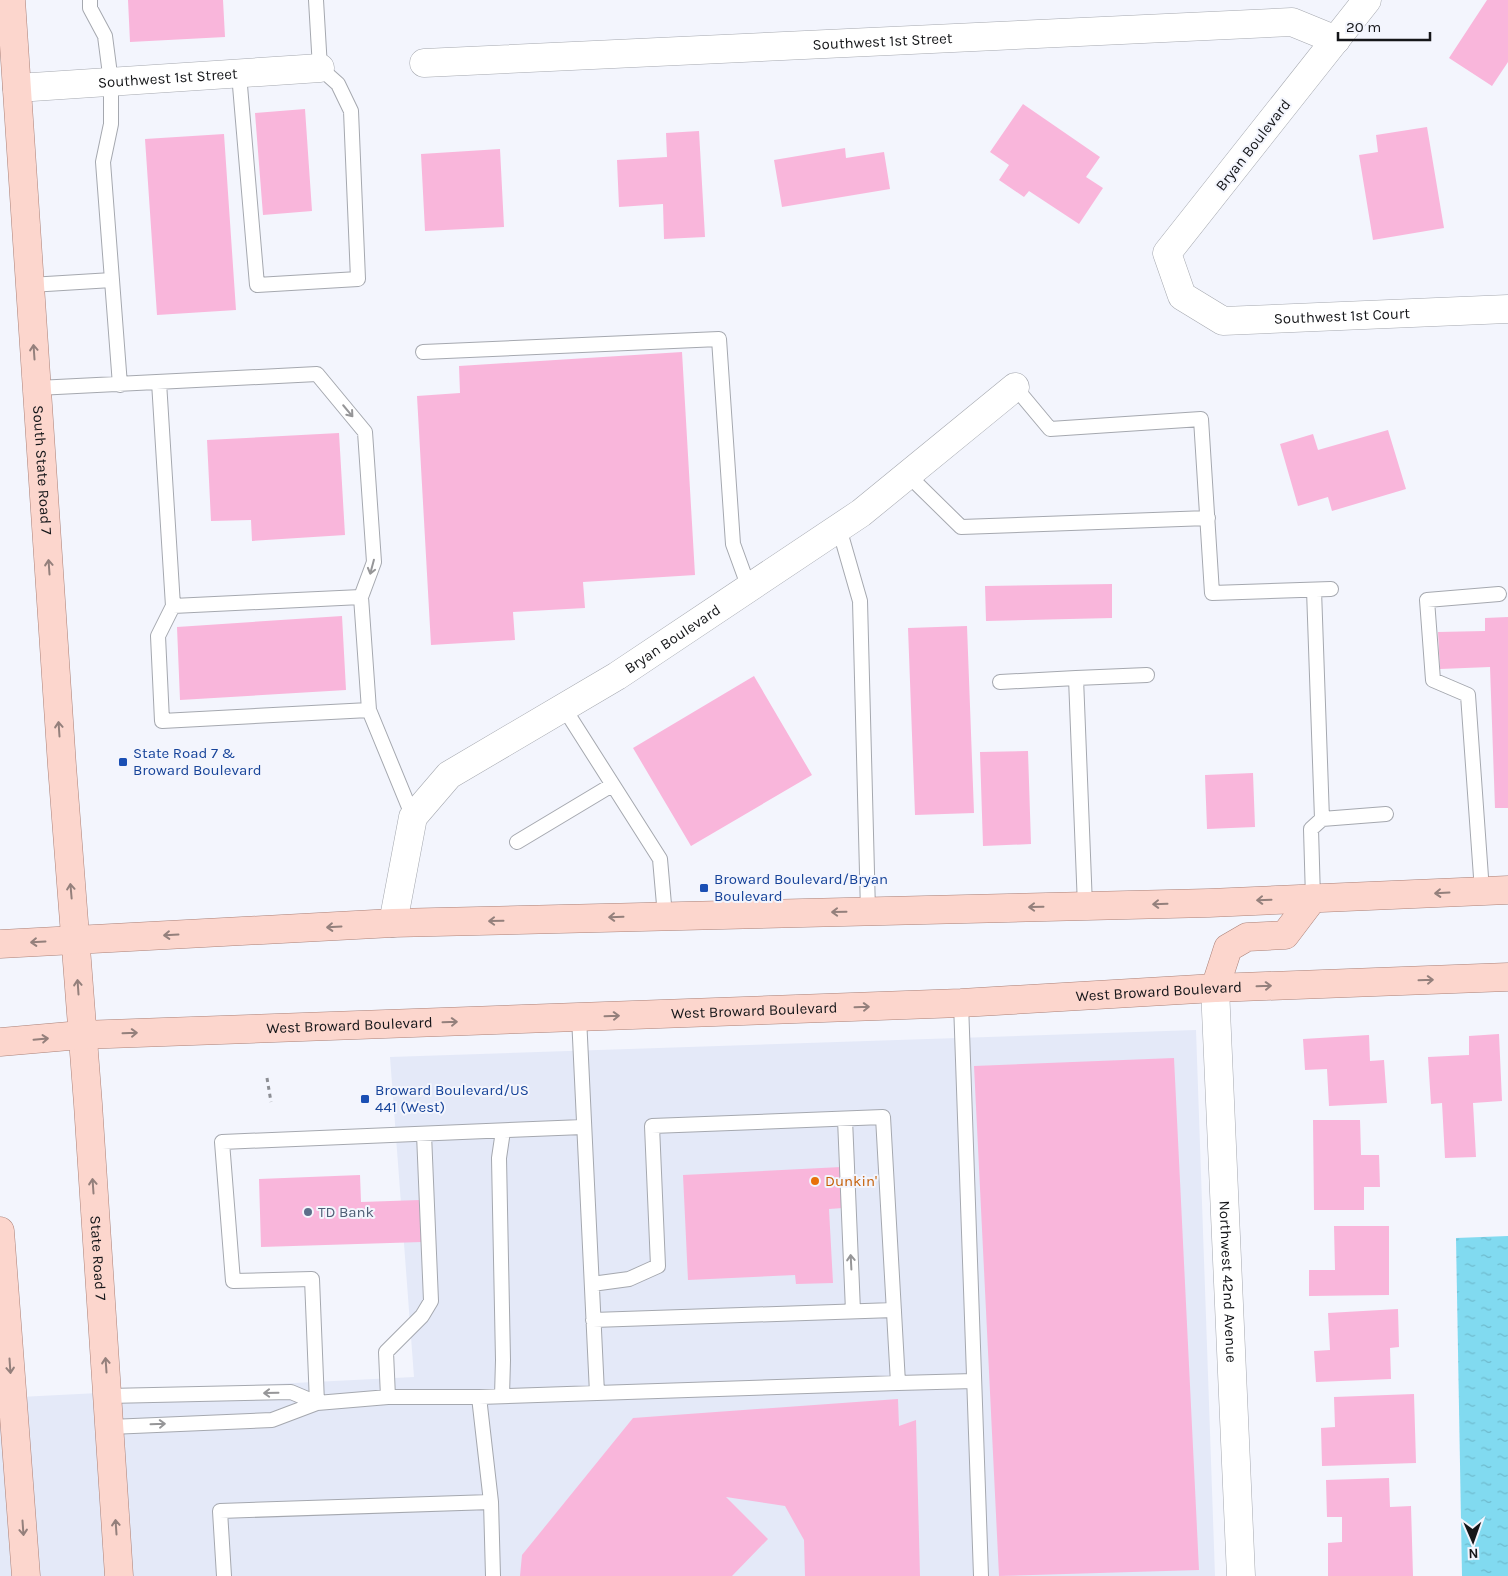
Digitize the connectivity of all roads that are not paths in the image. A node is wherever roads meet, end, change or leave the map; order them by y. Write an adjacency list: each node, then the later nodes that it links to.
1 (11, 0): 10 (main road, South State Road 7)
2 (90, 0): 9 (lane)
3 (316, 0): 7 (lane)
4 (1367, 0): 5 (street, Bryan Boulevard)
5 (1336, 40): 6 (street, Southwest 1st Street); 13 (street, Bryan Boulevard)
6 (424, 63)
7 (320, 68): 8 (street, Southwest 1st Street); 8 (lane)
8 (239, 74): 9 (street, Southwest 1st Street)
9 (111, 82): 10 (street, Southwest 1st Street); 11 (lane)
10 (17, 88): 12 (main road, South State Road 7)
11 (112, 280): 12 (lane); 17 (lane)
12 (30, 285): 19 (main road, South State Road 7, one-way to 12)
13 (1182, 296): 14 (street, Southwest 1st Court)
14 (1508, 309)
15 (423, 352): 23 (lane)
16 (159, 382): 17 (lane); 27 (lane, one-way to 27); 28 (lane)
17 (120, 385): 19 (lane)
18 (1015, 387): 20 (street, Bryan Boulevard); 21 (lane)
19 (37, 388): 45 (main road, South State Road 7, one-way to 19)
20 (908, 475): 21 (lane); 22 (street, Bryan Boulevard)
21 (1208, 518): 25 (lane)
22 (838, 528): 23 (street, Bryan Boulevard); 42 (lane)
23 (749, 588): 32 (street, Bryan Boulevard)
24 (1331, 589): 25 (lane)
25 (1314, 590): 37 (lane)
26 (1499, 594): 39 (lane)
27 (361, 597): 28 (lane); 33 (lane)
28 (172, 606): 33 (lane)
29 (1147, 675): 30 (lane)
30 (1076, 678): 31 (lane); 41 (lane)
31 (1000, 682)
32 (564, 708): 34 (lane); 36 (street, Bryan Boulevard)
33 (369, 710): 36 (lane)
34 (612, 785): 38 (lane); 43 (lane)
35 (1386, 814): 37 (lane)
36 (414, 817): 44 (street, Bryan Boulevard)
37 (1322, 819): 40 (lane)
38 (518, 842)
39 (1495, 890): 40 (main road, one-way to 40)
40 (1312, 898): 41 (main road, one-way to 41); 48 (main road)
41 (1085, 906): 42 (main road, one-way to 42)
42 (868, 912): 43 (main road, one-way to 43)
43 (665, 916): 44 (main road, one-way to 44)
44 (393, 923): 45 (main road, one-way to 45)
45 (75, 940): 46 (main road, one-way to 46); 51 (main road, State Road 7, one-way to 45)
46 (0, 944)
47 (1508, 977): 48 (main road, West Broward Boulevard, one-way to 47)
48 (1215, 988): 49 (main road, West Broward Boulevard); 78 (street, Northwest 42nd Avenue)
49 (960, 1003): 50 (main road, West Broward Boulevard, one-way to 49); 62 (lane)
50 (579, 1017): 51 (main road, West Broward Boulevard, one-way to 50); 54 (lane)
51 (81, 1035): 52 (main road, West Broward Boulevard, one-way to 51); 65 (main road, State Road 7, one-way to 51)
52 (0, 1042)
53 (845, 1119): 58 (lane); 59 (lane); 60 (lane, one-way to 53)
54 (583, 1127): 55 (lane); 58 (lane)
55 (504, 1131): 56 (lane); 66 (lane)
56 (424, 1134): 67 (lane); 69 (lane)
57 (0, 1231): 71 (main road, one-way to 71)
58 (592, 1284): 61 (lane)
59 (894, 1310): 60 (lane); 63 (lane)
60 (853, 1311): 61 (lane)
61 (593, 1320): 64 (lane)
62 (974, 1381): 63 (lane); 77 (lane)
63 (898, 1383): 64 (lane)
64 (597, 1393): 66 (lane)
65 (108, 1396): 69 (lane, one-way to 65); 70 (main road, State Road 7)
66 (502, 1396): 68 (lane)
67 (388, 1397): 68 (lane); 69 (lane)
68 (479, 1397): 72 (lane)
69 (317, 1403): 70 (lane, one-way to 69)
70 (110, 1427): 74 (main road, State Road 7, one-way to 70)
71 (8, 1435): 73 (main road, one-way to 73)
72 (491, 1502): 75 (lane); 76 (lane)
73 (26, 1576)
74 (119, 1576)
75 (224, 1576)
76 (493, 1576)
77 (981, 1576)
78 (1240, 1576)

